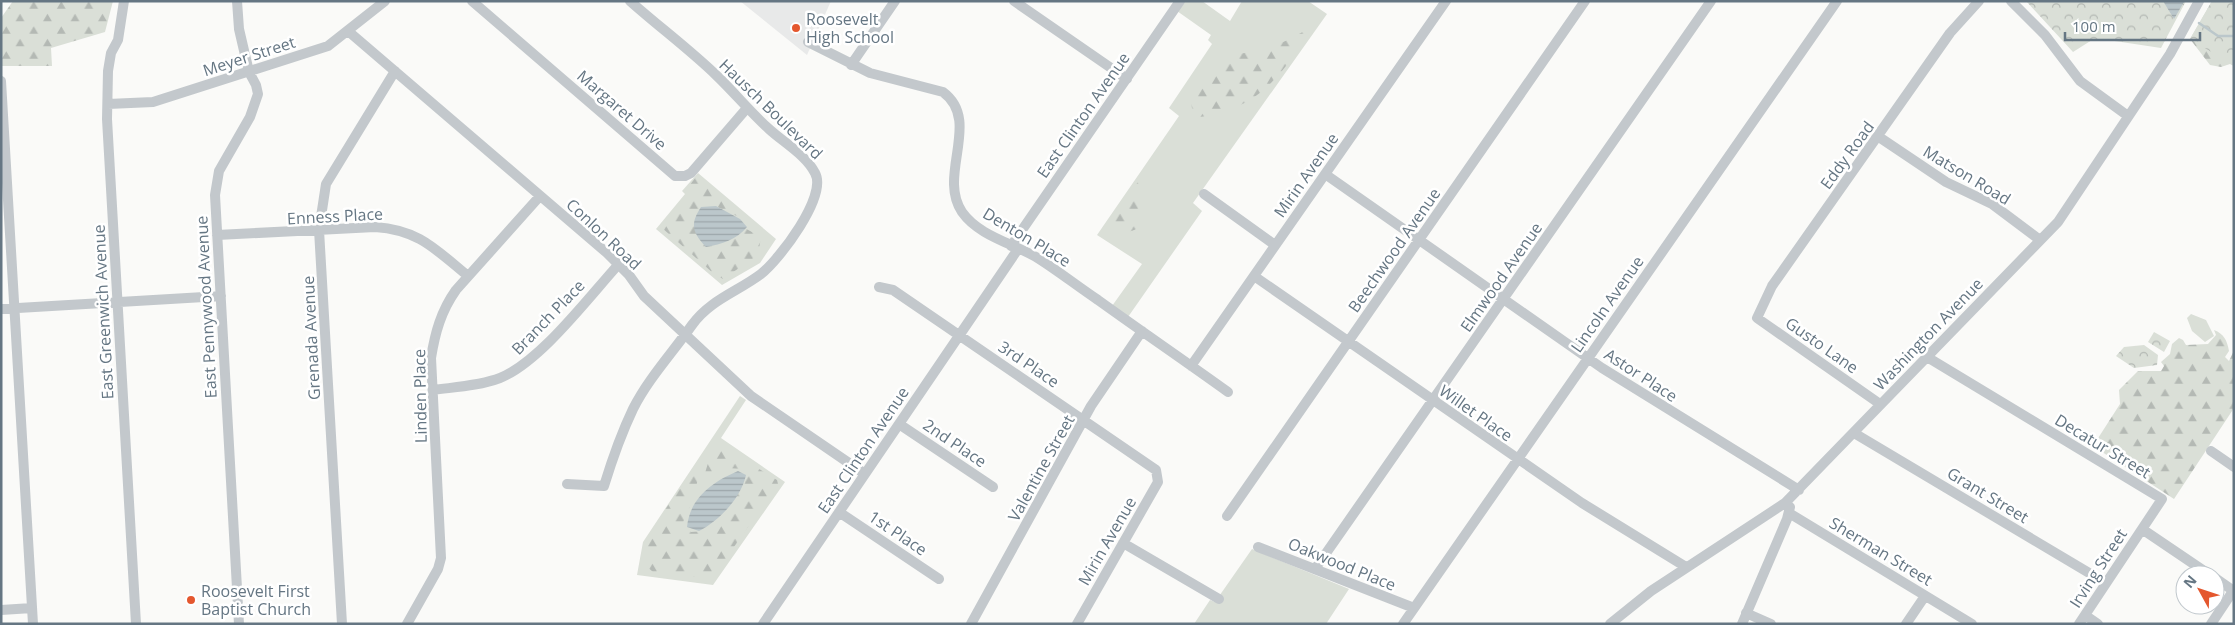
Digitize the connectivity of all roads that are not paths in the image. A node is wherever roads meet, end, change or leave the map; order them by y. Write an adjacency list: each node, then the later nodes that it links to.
1 (124, 1): 23 (street, East Greenwich Avenue)
2 (238, 1): 20 (street, East Pennywood Avenue)
3 (385, 1): 16 (street, Meyer Street)
4 (472, 1): 24 (street, Margaret Drive)
5 (630, 1): 24 (street, Hausch Boulevard)
6 (895, 1): 18 (street)
7 (1014, 1): 21 (street)
8 (1180, 1): 21 (street, East Clinton Avenue)
9 (1446, 1): 27 (street, Mirin Avenue)
10 (1585, 1): 32 (street, Beechwood Avenue)
11 (1711, 1): 41 (street, Elmwood Avenue)
12 (1837, 1): 51 (street, Lincoln Avenue)
13 (1980, 1): 26 (street, Eddy Road)
14 (2012, 1): 25 (street)
15 (2199, 1): 25 (street, Washington Avenue)
16 (348, 30): 19 (street, Conlon Road); 20 (street, Meyer Street)
17 (808, 42): 18 (street, Denton Place)
18 (851, 65): 35 (street, Denton Place)
19 (395, 71): 29 (street, Conlon Road); 30 (street, Grenada Avenue)
20 (249, 72): 23 (street, Meyer Street); 31 (street, East Pennywood Avenue)
21 (1127, 79): 35 (street, East Clinton Avenue)
22 (1, 81): 43 (street)
23 (108, 104): 42 (street, East Greenwich Avenue)
24 (747, 108): 47 (street, Hausch Boulevard)
25 (2128, 116): 33 (street, Washington Avenue)
26 (1879, 137): 33 (street, Matson Road); 45 (street, Eddy Road)
27 (1325, 174): 32 (street, Astor Place); 34 (street, Mirin Avenue)
28 (1204, 194): 34 (street)
29 (540, 196): 36 (street, Conlon Road); 37 (street, Linden Place)
30 (319, 230): 31 (street, Enness Place); 37 (street, Enness Place); 90 (street, Grenada Avenue)
31 (217, 236): 40 (street, East Pennywood Avenue)
32 (1419, 240): 41 (street, Astor Place); 49 (street, Beechwood Avenue)
33 (2040, 240): 50 (street, Washington Avenue)
34 (1275, 246): 38 (street, Mirin Avenue)
35 (1014, 248): 46 (street, Denton Place); 48 (street, East Clinton Avenue)
36 (618, 265): 47 (street, Conlon Road); 53 (street, Branch Place)
37 (468, 276): 53 (street, Linden Place)
38 (1254, 276): 49 (street, Willet Place); 52 (street, Mirin Avenue)
39 (879, 287): 48 (street, 3rd Place)
40 (221, 296): 42 (street); 89 (street, East Pennywood Avenue)
41 (1504, 299): 51 (street, Astor Place); 55 (street, Elmwood Avenue)
42 (118, 302): 43 (street); 88 (street, East Greenwich Avenue)
43 (15, 308): 44 (street); 82 (street)
44 (1, 309)
45 (1771, 328): 56 (street, Gusto Lane)
46 (1142, 331): 52 (street, Denton Place); 57 (street, Valentine Street)
47 (685, 335): 64 (street, Conlon Road); 65 (street, Hausch Boulevard)
48 (960, 335): 57 (street, 3rd Place); 58 (street, East Clinton Avenue)
49 (1348, 342): 55 (street, Willet Place); 70 (street, Beechwood Avenue)
50 (1927, 357): 56 (street, Washington Avenue); 71 (street, Decatur Street)
51 (1588, 358): 61 (street, Lincoln Avenue); 67 (street, Astor Place)
52 (1192, 366): 54 (street, Denton Place)
53 (433, 390): 91 (street, Linden Place)
54 (1228, 392)
55 (1432, 400): 61 (street, Willet Place); 76 (street, Elmwood Avenue)
56 (1880, 404): 59 (street, Washington Avenue)
57 (1085, 420): 63 (street, 3rd Place); 93 (street, Valentine Street)
58 (899, 424): 64 (street, East Clinton Avenue); 66 (street, 2nd Place)
59 (1854, 433): 67 (street, Washington Avenue); 78 (street, Grant Street)
60 (2211, 451): 62 (street)
61 (1517, 459): 75 (street, Willet Place); 83 (street, Lincoln Avenue)
62 (2234, 466)
63 (1158, 473): 72 (street, Mirin Avenue)
64 (864, 474): 68 (street, East Clinton Avenue)
65 (567, 484)
66 (993, 487)
67 (1795, 493): 69 (street); 75 (street, Washington Avenue)
68 (839, 512): 77 (street, 1st Place); 92 (street, East Clinton Avenue)
69 (1789, 513): 80 (street, Sherman Street); 85 (street)
70 (1227, 516)
71 (2142, 529): 74 (street); 78 (street, Irving Street)
72 (1123, 544): 81 (street); 94 (street, Mirin Avenue)
73 (1258, 547): 76 (street, Oakwood Place)
74 (2195, 565)
75 (1686, 567): 96 (street, Washington Avenue)
76 (1315, 569): 83 (street, Oakwood Place)
77 (939, 580)
78 (2106, 584): 86 (street, Irving Street)
79 (2234, 591): 102 (street)
80 (1925, 596): 99 (street); 100 (street, Sherman Street)
81 (1219, 599)
82 (32, 608): 84 (street); 87 (street)
83 (1414, 608): 95 (street, Lincoln Avenue)
84 (1, 610)
85 (1746, 613): 97 (street); 98 (street)
86 (2082, 620): 101 (street)
87 (33, 624)
88 (136, 624)
89 (239, 624)
90 (342, 624)
91 (407, 624)
92 (764, 624)
93 (971, 624)
94 (1077, 624)
95 (1403, 624)
96 (1610, 624)
97 (1742, 624)
98 (1771, 624)
99 (1906, 624)
100 (1972, 624)
101 (2098, 624)
102 (2211, 624)

